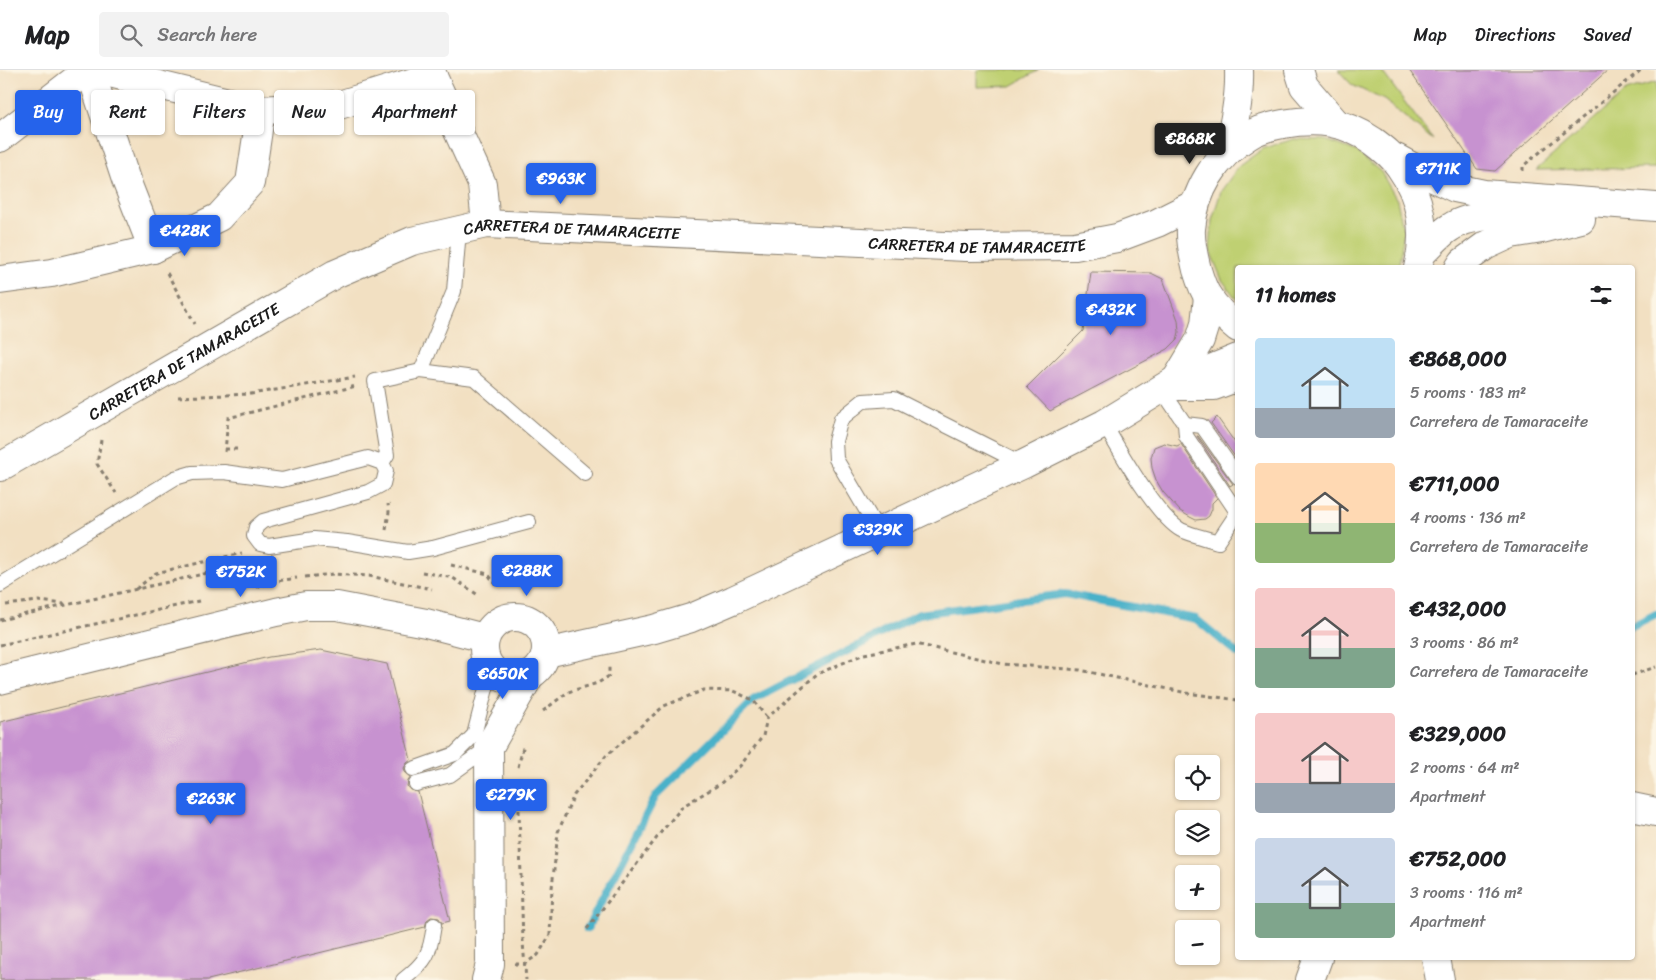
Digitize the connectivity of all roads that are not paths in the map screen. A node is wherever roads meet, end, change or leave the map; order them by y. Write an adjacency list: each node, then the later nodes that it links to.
1 (89, 70): 10 (main road); 19 (main road)
2 (97, 70): 6 (main road)
3 (1240, 70): 11 (main road)
4 (1299, 70): 8 (main road)
5 (432, 73): 7 (main road); 17 (main road)
6 (179, 90)
7 (264, 110)
8 (1335, 122): 11 (main road); 12 (main road)
9 (257, 135): 19 (main road)
10 (0, 138)
11 (1227, 152): 13 (main road)
12 (1392, 155): 14 (main road); 20 (main road)
13 (1195, 204): 17 (main road, CARRETERA DE TAMARACEITE); 23 (main road)
14 (1656, 207)
15 (1581, 218): 16 (main road); 20 (main road); 21 (main road)
16 (1656, 218)
17 (486, 224): 18 (main road, CARRETERA DE TAMARACEITE)
18 (459, 230): 26 (lane); 33 (main road, CARRETERA DE TAMARACEITE)
19 (153, 249): 22 (main road)
20 (1420, 260)
21 (1460, 265)
22 (0, 280)
23 (1208, 297): 24 (main road); 28 (main road)
24 (1235, 326)
25 (1235, 359): 28 (main road)
26 (421, 370): 31 (lane); 35 (lane)
27 (1235, 378): 28 (main road)
28 (1169, 386): 29 (main road); 30 (lane)
29 (1104, 424): 32 (main road); 37 (lane)
30 (1185, 424): 34 (lane); 36 (lane)
31 (382, 463): 38 (lane); 40 (lane)
32 (1024, 464): 39 (main road); 39 (lane)
33 (0, 467)
34 (1235, 473)
35 (585, 474)
36 (1235, 509)
37 (1235, 515)
38 (529, 522)
39 (879, 532): 42 (main road)
40 (0, 585)
41 (484, 638): 42 (main road); 43 (main road); 45 (main road)
42 (546, 653): 44 (main road)
43 (490, 669): 44 (main road); 47 (lane)
44 (529, 677): 46 (main road)
45 (0, 680)
46 (489, 746): 48 (lane); 54 (main road)
47 (413, 769)
48 (416, 784)
49 (1635, 808): 50 (main road)
50 (1656, 812)
51 (434, 925): 55 (lane)
52 (1317, 960): 56 (main road)
53 (1436, 960): 57 (main road)
54 (488, 972)
55 (403, 980)
56 (1310, 980)
57 (1440, 980)

